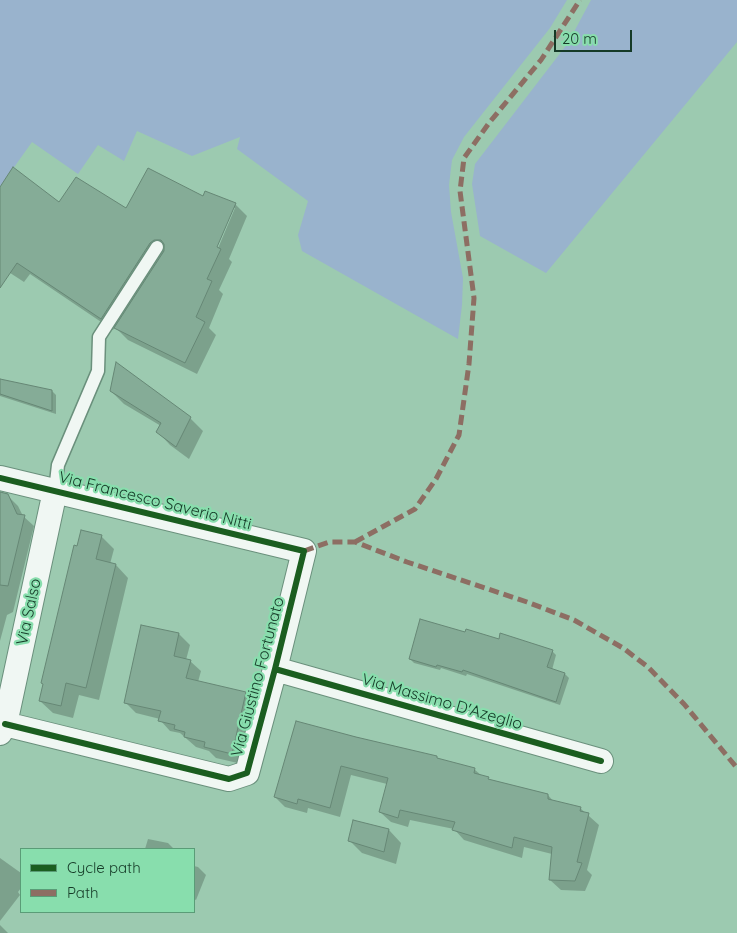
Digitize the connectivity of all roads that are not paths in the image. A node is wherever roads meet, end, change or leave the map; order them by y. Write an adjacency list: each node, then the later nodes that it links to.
1 (157, 247): 3 (lane)
2 (0, 478): 3 (street, Via Francesco Saverio Nitti)
3 (55, 491): 4 (street, Via Francesco Saverio Nitti); 6 (street, Via Salso)
4 (304, 551): 5 (street, Via Giustino Fortunato)
5 (275, 669): 6 (street, Via Giustino Fortunato); 7 (street, Via Massimo D'Azeglio)
6 (3, 728)
7 (601, 761)

